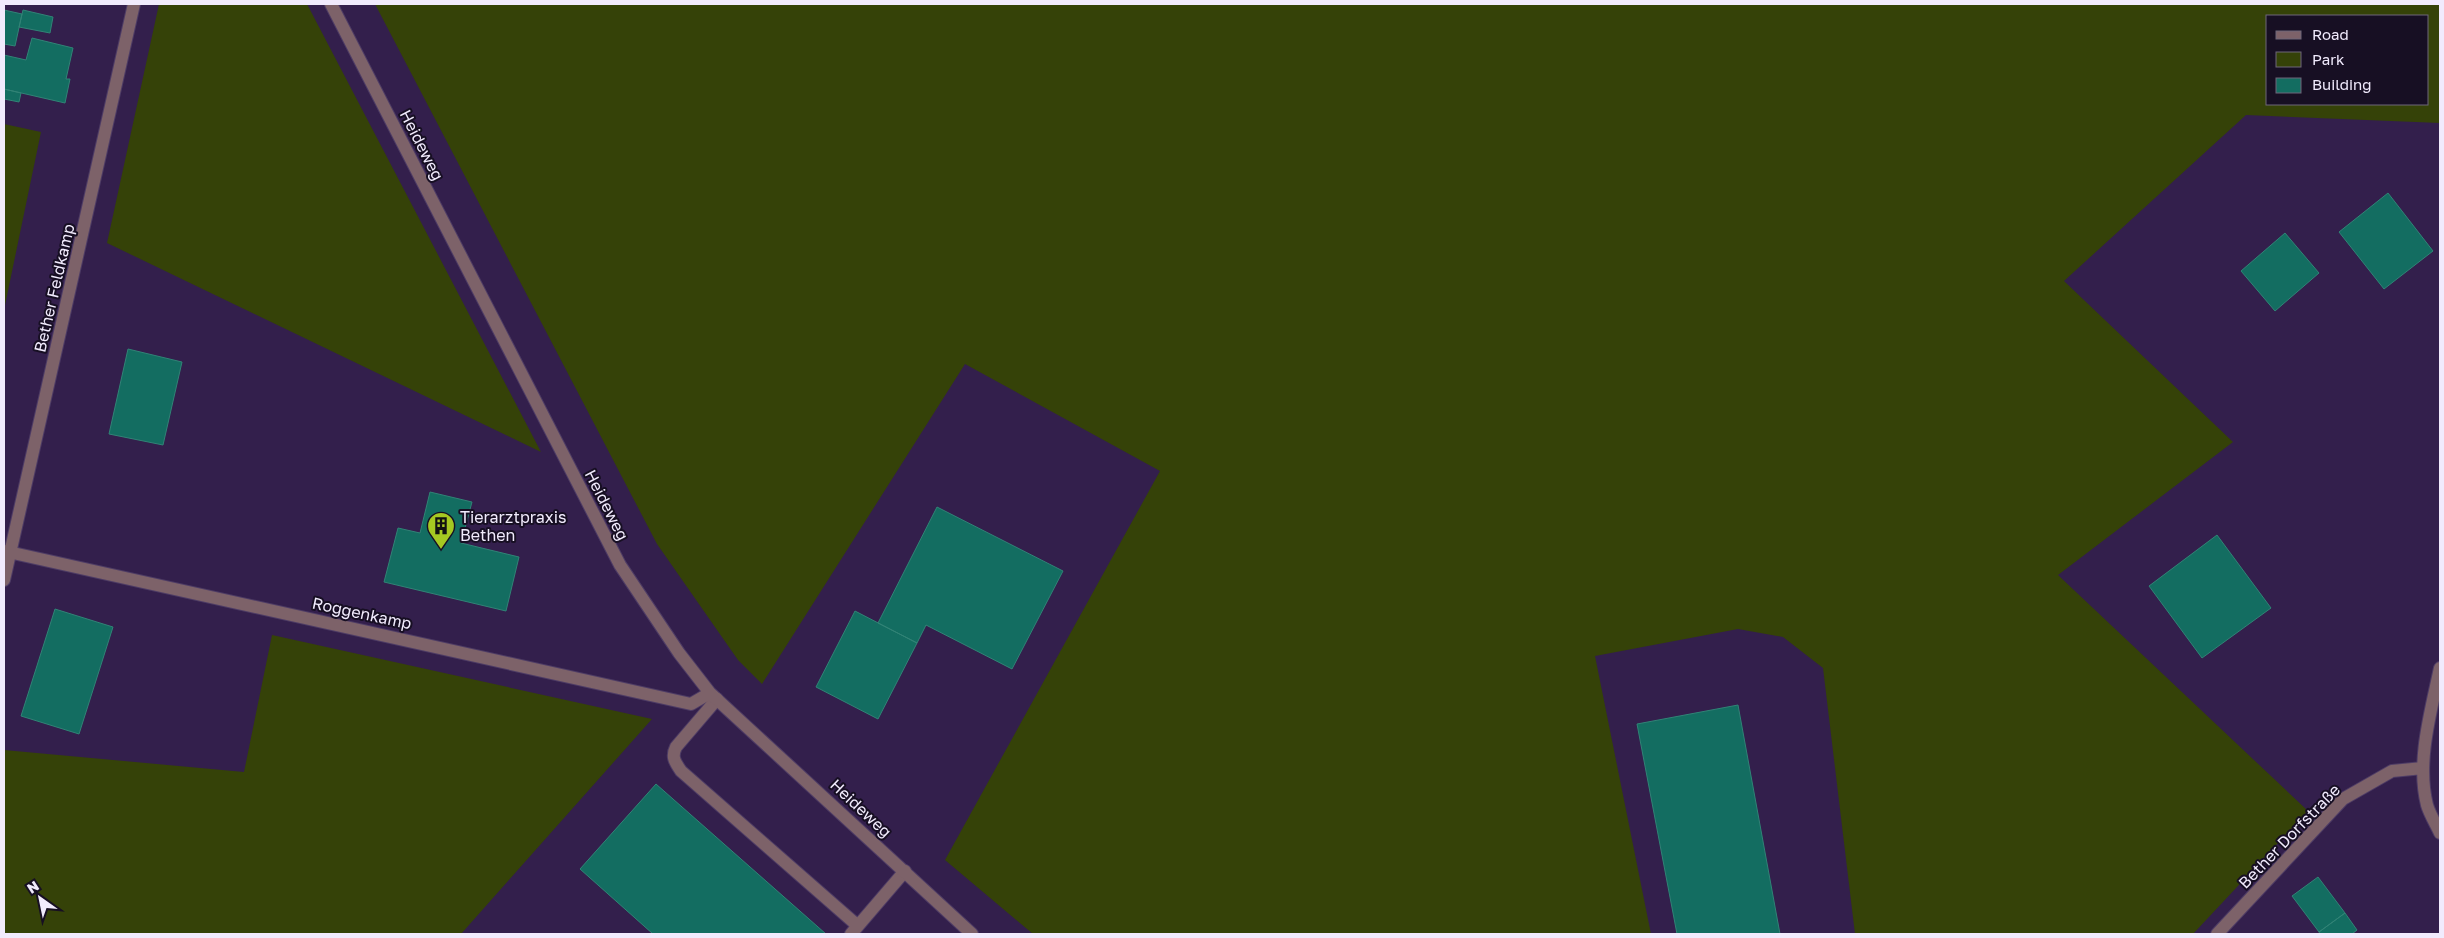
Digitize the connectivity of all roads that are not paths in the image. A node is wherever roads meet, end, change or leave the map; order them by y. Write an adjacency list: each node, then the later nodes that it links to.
1 (134, 4): 3 (street, Bether Feldkamp)
2 (331, 4): 6 (street, Heideweg)
3 (8, 552): 4 (street, Bether Feldkamp); 6 (street, Roggenkamp)
4 (4, 580)
5 (2440, 668): 7 (street)
6 (714, 696): 9 (street, Heideweg); 10 (street)
7 (2423, 768): 8 (street); 12 (street, Bether Dorfstraße)
8 (2440, 833)
9 (904, 871): 10 (street); 11 (street, Heideweg)
10 (854, 930)
11 (972, 934)
12 (2217, 934)

